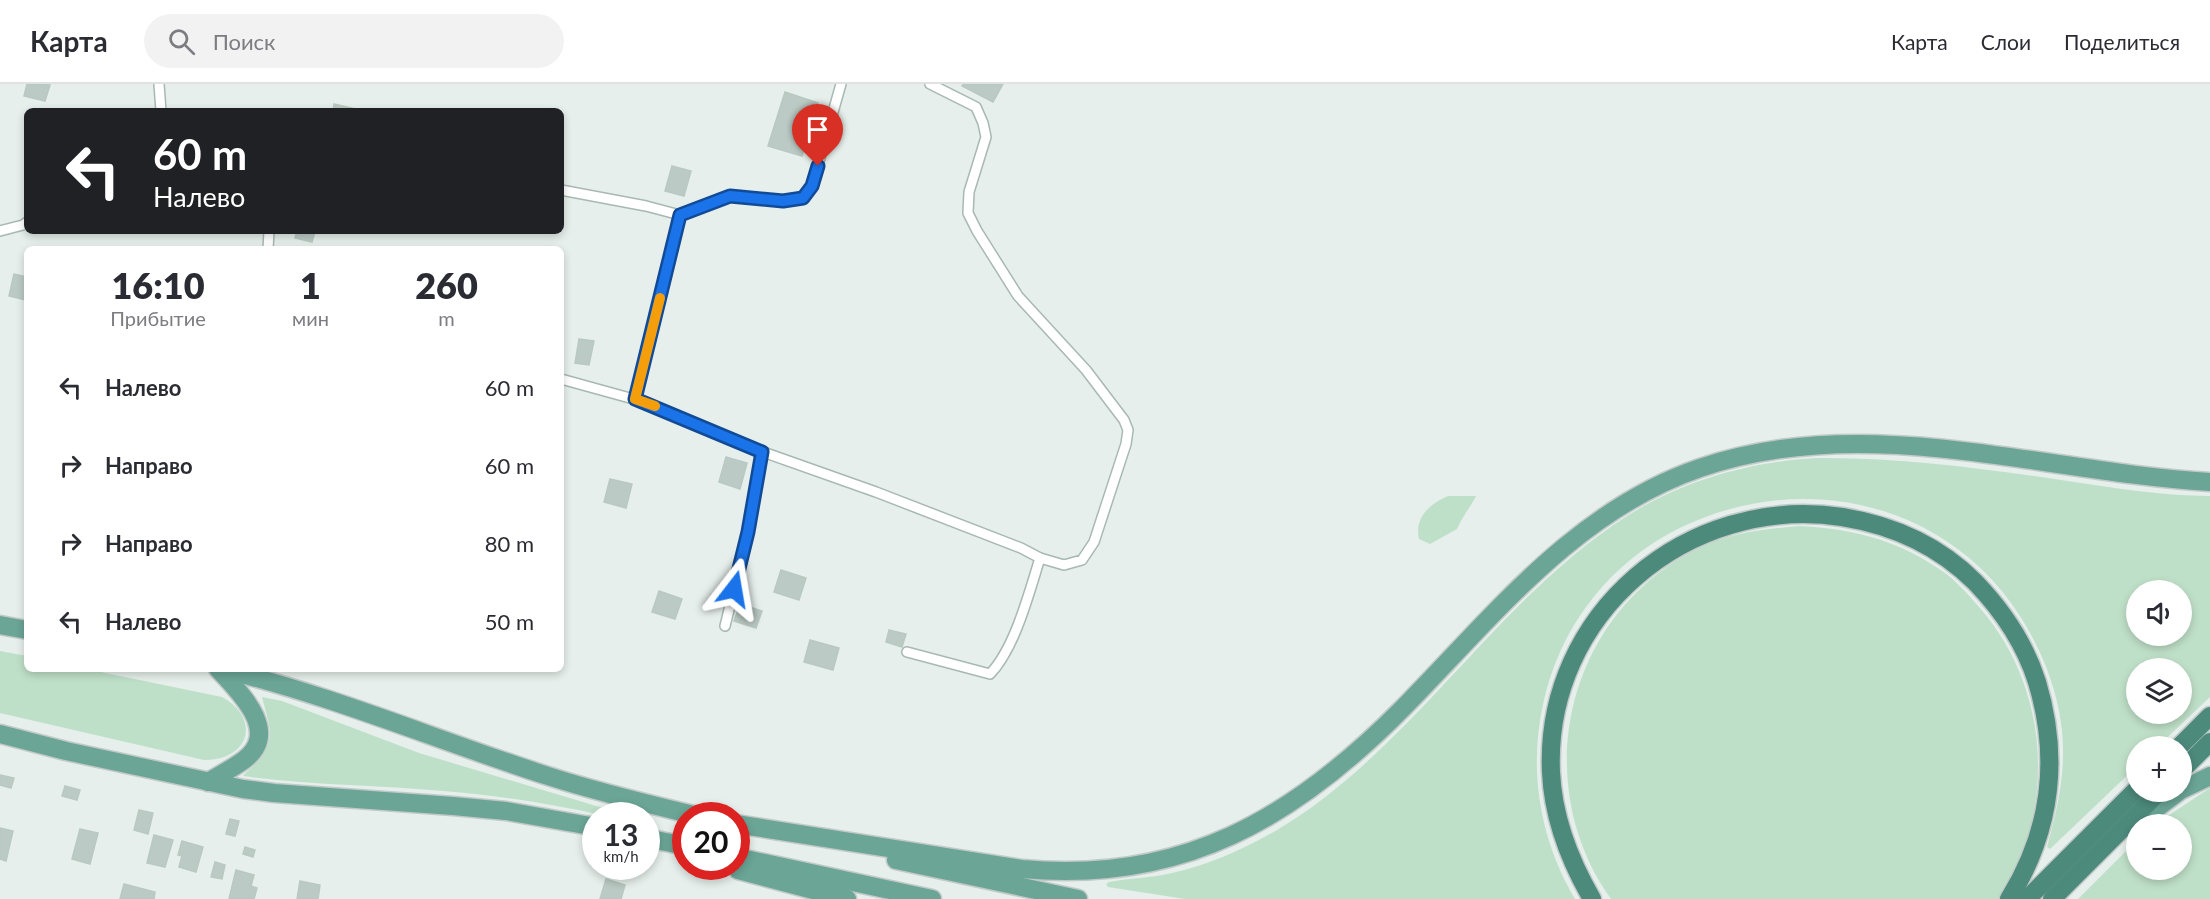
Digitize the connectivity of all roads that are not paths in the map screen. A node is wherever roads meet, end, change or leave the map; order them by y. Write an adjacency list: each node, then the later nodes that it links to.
1 (159, 84): 4 (lane)
2 (841, 84): 6 (lane)
3 (930, 84): 13 (lane)
4 (161, 108)
5 (564, 191): 6 (lane)
6 (680, 215): 10 (lane)
7 (24, 224): 8 (lane)
8 (0, 231)
9 (564, 380): 10 (lane)
10 (635, 399): 11 (lane)
11 (762, 452): 13 (lane); 15 (lane)
12 (2210, 482): 33 (main road)
13 (1040, 558): 17 (lane)
14 (0, 625): 16 (main road)
15 (724, 626)
16 (24, 629)
17 (907, 652)
18 (223, 672): 26 (main road)
19 (232, 672): 31 (main road)
20 (2210, 716): 22 (highway)
21 (0, 734): 26 (main road)
22 (2190, 736)
23 (2210, 742): 24 (highway)
24 (2192, 760)
25 (2210, 776): 27 (main road)
26 (208, 782): 32 (main road)
27 (2192, 785)
28 (2126, 800): 42 (highway)
29 (2149, 802): 43 (highway)
30 (2166, 802): 44 (main road)
31 (672, 810)
32 (582, 825)
33 (750, 826)
34 (750, 827): 39 (main road)
35 (750, 860): 38 (main road)
36 (750, 872): 37 (main road)
37 (847, 899)
38 (932, 899)
39 (1078, 899)
40 (1592, 899): 41 (highway)
41 (2009, 899)
42 (2027, 899)
43 (2052, 899)
44 (2058, 899)

